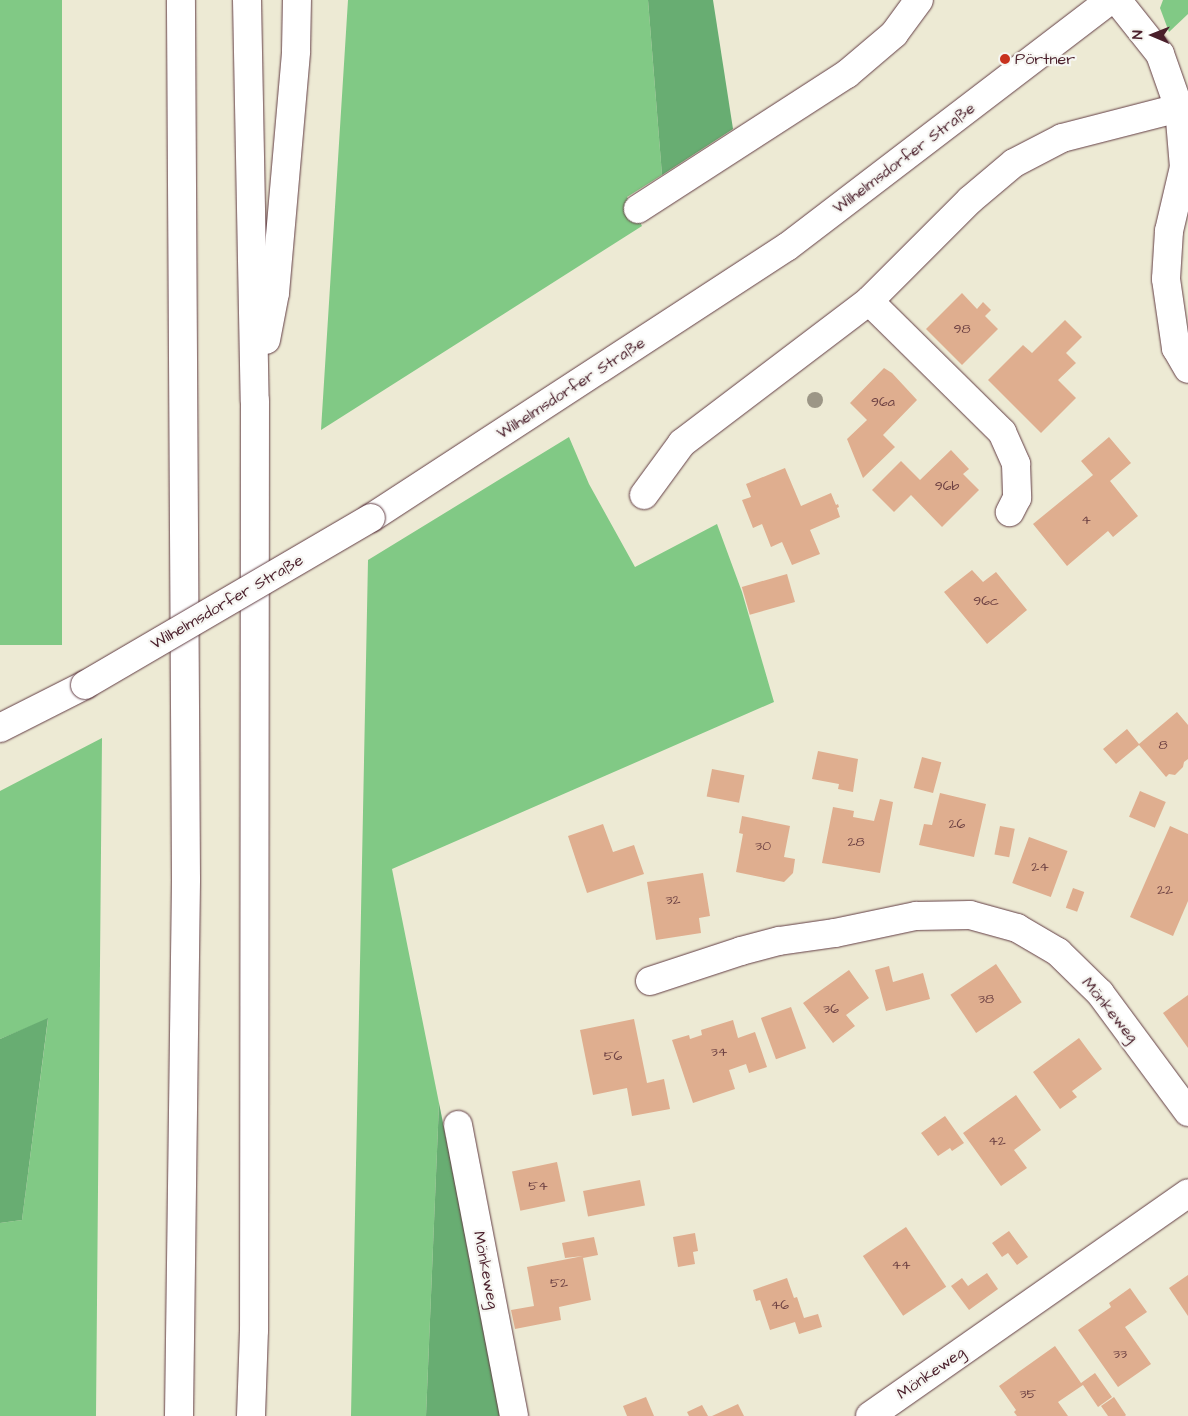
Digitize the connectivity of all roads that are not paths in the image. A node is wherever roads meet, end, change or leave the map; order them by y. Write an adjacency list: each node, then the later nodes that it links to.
1 (180, 0): 19 (main road)
2 (248, 0): 11 (main road)
3 (297, 0): 11 (main road)
4 (919, 0): 8 (main road)
5 (1110, 0): 14 (main road, Wilhelmsdorfer Straße, bridge)
6 (1117, 0): 7 (main road)
7 (1180, 108): 9 (main road); 10 (main road)
8 (638, 209)
9 (868, 301): 12 (main road); 13 (main road)
10 (1188, 369)
11 (255, 401): 20 (main road)
12 (644, 495)
13 (1010, 512)
14 (0, 728)
15 (650, 981): 16 (main road, Mönkeweg)
16 (1188, 1112)
17 (458, 1124): 21 (main road, Mönkeweg)
18 (1188, 1193): 22 (main road, Mönkeweg)
19 (179, 1416)
20 (251, 1416)
21 (514, 1416)
22 (870, 1416)

